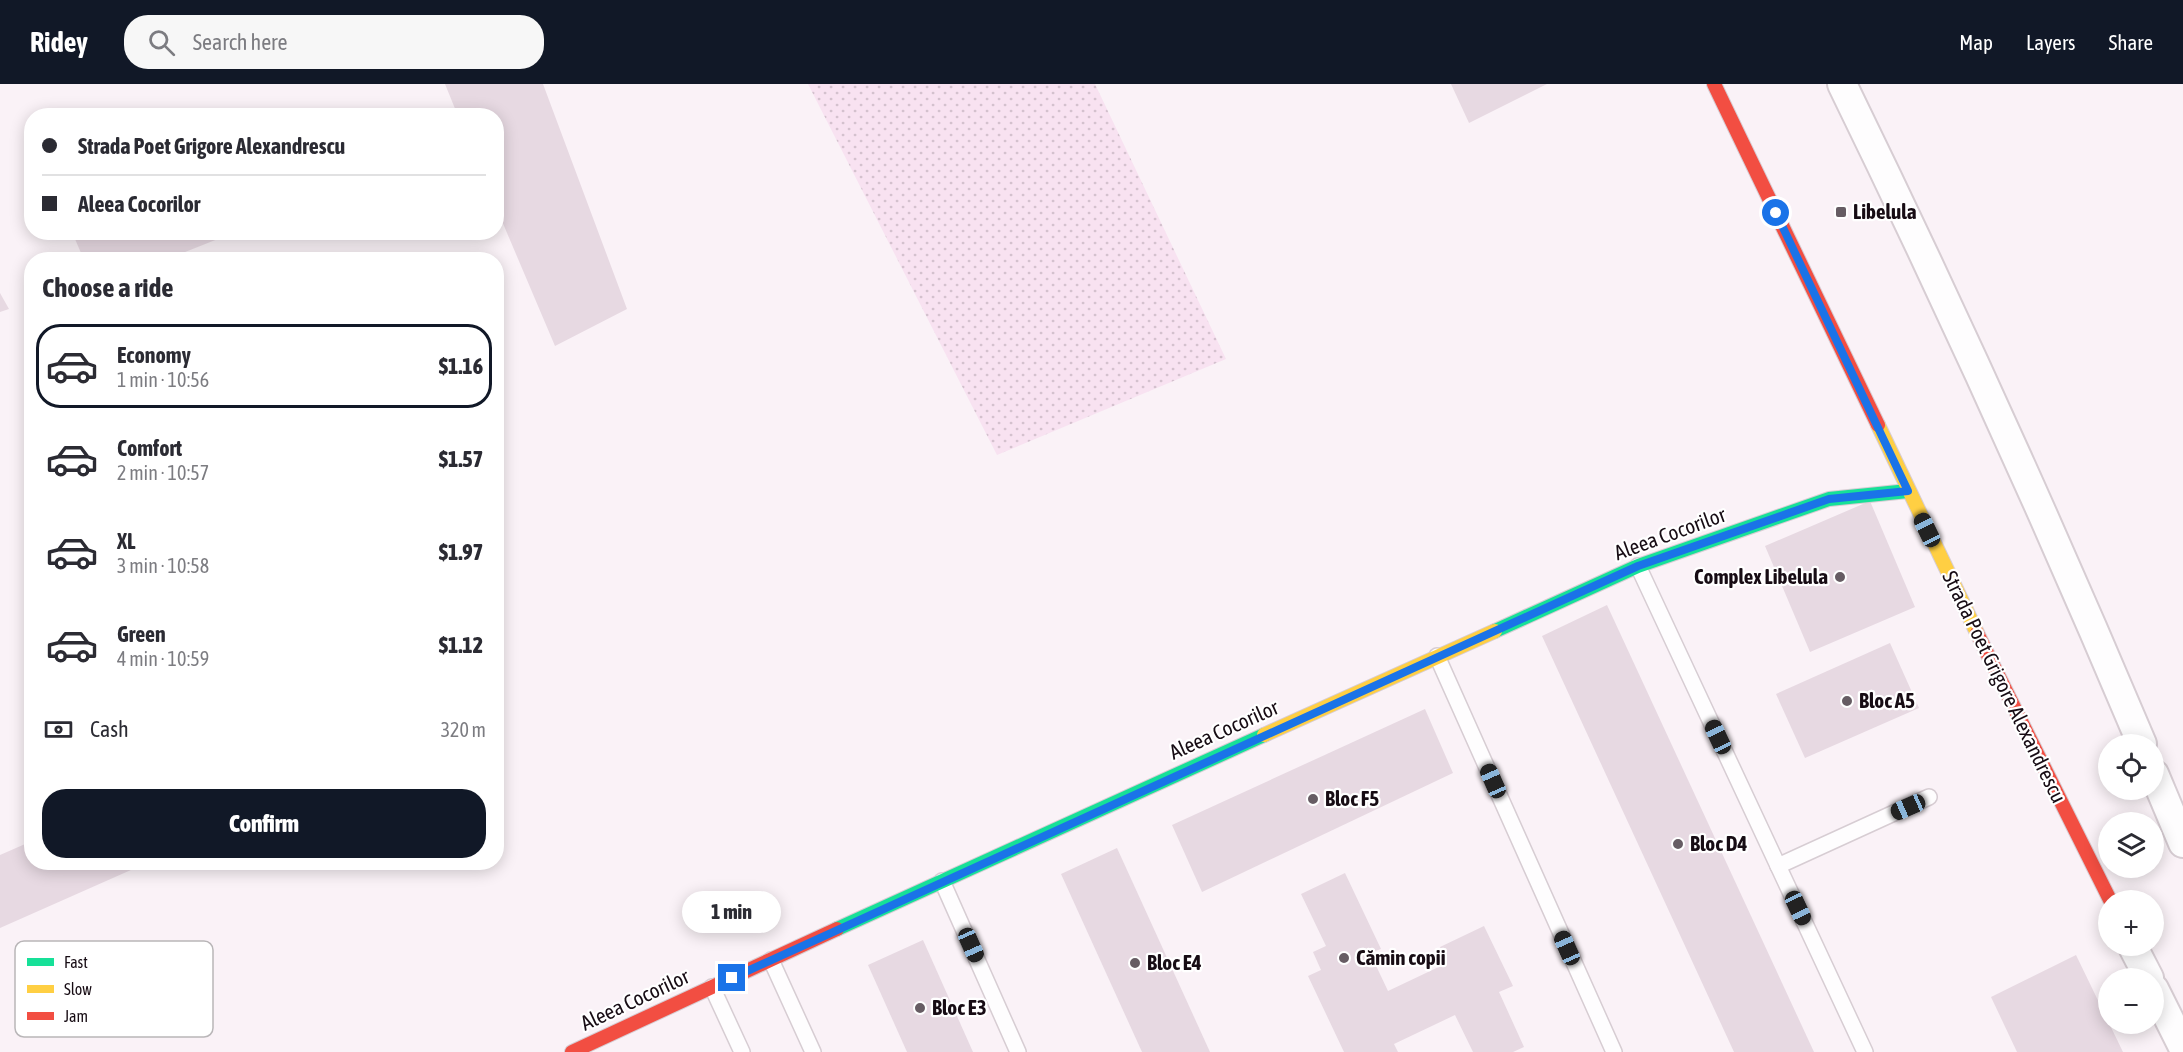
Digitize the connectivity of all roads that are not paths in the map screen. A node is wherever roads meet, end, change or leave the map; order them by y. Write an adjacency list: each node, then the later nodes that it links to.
1 (1714, 84): 3 (street, Strada Poet Grigore Alexandrescu)
2 (1842, 84): 6 (street)
3 (1908, 491): 4 (street, Aleea Cocorilor); 12 (street, Strada Poet Grigore Alexandrescu)
4 (1638, 566): 5 (street, Aleea Cocorilor); 10 (lane)
5 (1437, 657): 11 (street, Aleea Cocorilor); 21 (lane)
6 (2138, 734)
7 (1929, 797): 10 (lane)
8 (2164, 798): 9 (street)
9 (2183, 843)
10 (1778, 866): 22 (lane)
11 (942, 881): 13 (street, Aleea Cocorilor); 20 (lane)
12 (2105, 890)
13 (771, 960): 14 (street, Aleea Cocorilor); 19 (lane)
14 (712, 987): 17 (street, Aleea Cocorilor); 18 (lane)
15 (2164, 1009): 16 (street)
16 (2183, 1047)
17 (572, 1052)
18 (742, 1052)
19 (813, 1052)
20 (1018, 1052)
21 (1614, 1052)
22 (1865, 1052)

